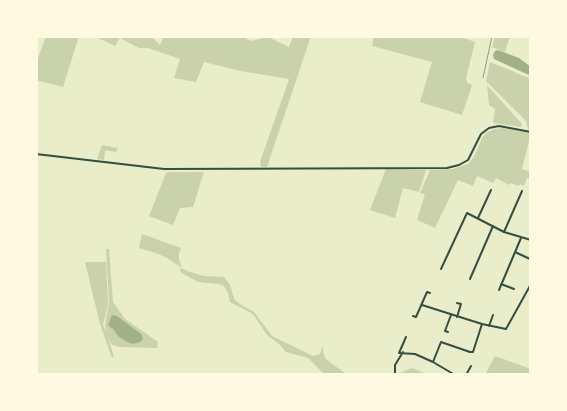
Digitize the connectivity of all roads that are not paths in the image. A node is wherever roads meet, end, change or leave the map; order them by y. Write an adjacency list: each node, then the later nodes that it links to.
1 (492, 36): 2 (lane)
2 (483, 78)
3 (531, 132): 4 (street)
4 (36, 154)
5 (491, 190): 7 (street)
6 (522, 190): 9 (street)
7 (478, 218): 8 (street); 14 (street)
8 (493, 226): 9 (street); 15 (street)
9 (504, 232): 10 (street)
10 (521, 238): 11 (street); 12 (street)
11 (531, 240)
12 (516, 252): 13 (street); 16 (street)
13 (530, 259)
14 (441, 269)
15 (470, 279)
16 (501, 284): 18 (street); 19 (street)
17 (531, 284): 28 (street)
18 (514, 289)
19 (499, 290)
20 (430, 293): 22 (street)
21 (457, 303): 26 (street)
22 (422, 305): 23 (street); 25 (street)
23 (451, 315): 26 (street); 29 (street)
24 (493, 315): 28 (street)
25 (413, 316)
26 (457, 317): 27 (street)
27 (482, 324): 28 (street); 32 (street)
28 (490, 326)
29 (448, 332)
30 (406, 337): 31 (street)
31 (403, 352): 32 (street); 34 (street)
32 (433, 362): 35 (street)
33 (471, 366): 36 (street)
34 (395, 374)
35 (455, 375)
36 (466, 375)

